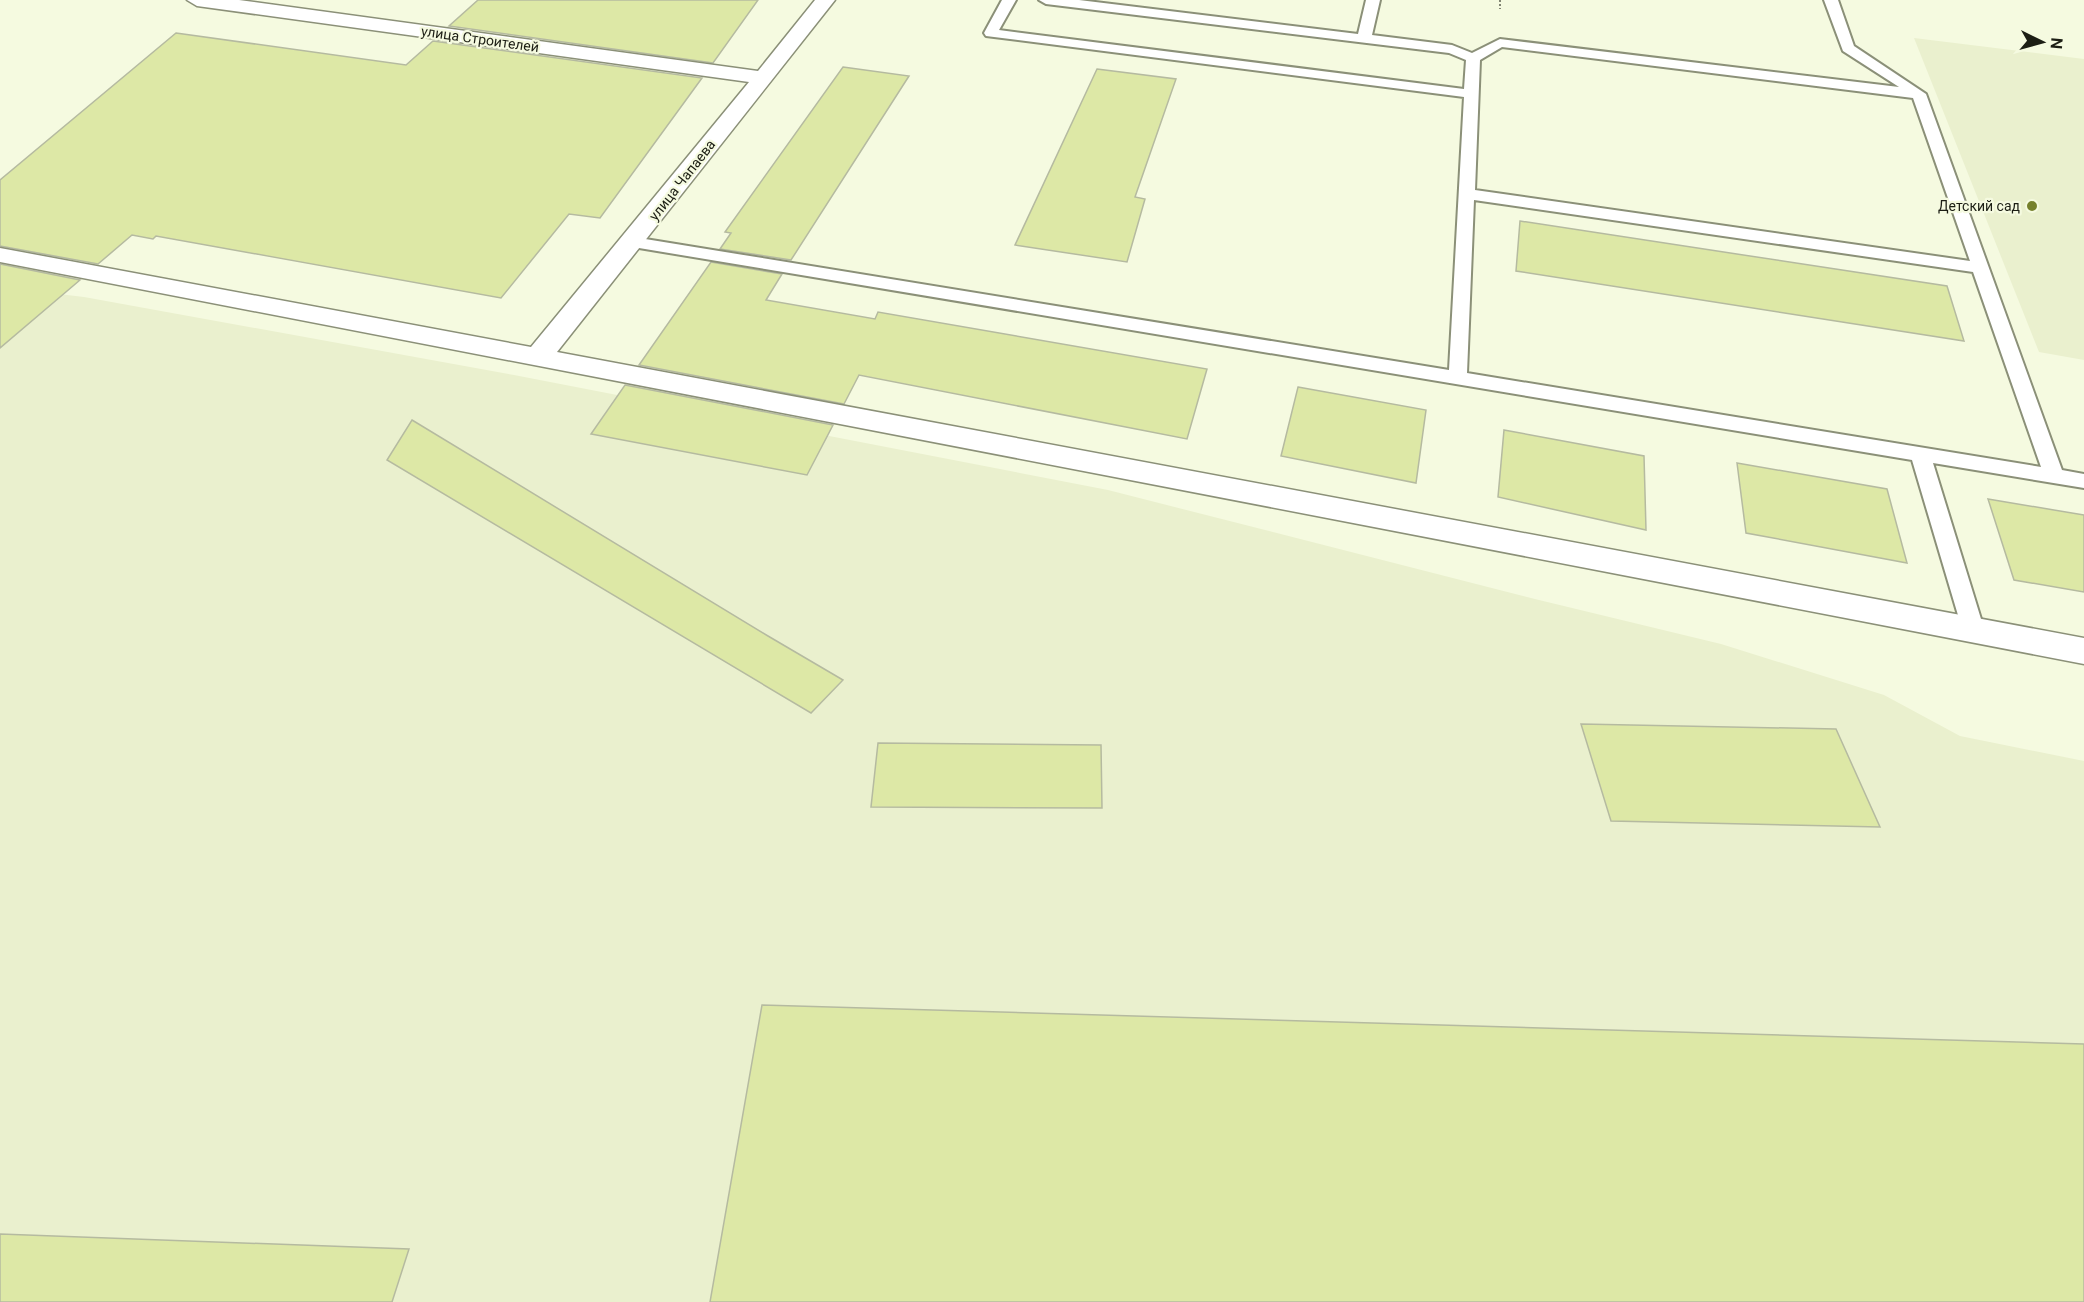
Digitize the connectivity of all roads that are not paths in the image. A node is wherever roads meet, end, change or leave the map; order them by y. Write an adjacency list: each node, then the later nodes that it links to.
1 (197, 0): 9 (street, улица Строителей)
2 (825, 0): 9 (street, улица Чапаева)
3 (1009, 0): 10 (lane)
4 (1046, 0): 7 (lane)
5 (1373, 0): 7 (lane)
6 (1831, 0): 11 (lane)
7 (1364, 38): 8 (lane)
8 (1473, 58): 10 (lane); 11 (lane)
9 (763, 78): 13 (street, улица Чапаева)
10 (1471, 94): 12 (lane)
11 (1919, 94): 15 (lane)
12 (1467, 194): 15 (lane); 17 (lane)
13 (633, 242): 16 (street, улица Чапаева); 17 (lane)
14 (0, 255): 16 (street)
15 (1980, 268): 19 (lane)
16 (537, 358): 21 (street)
17 (1458, 378): 18 (lane)
18 (1920, 454): 19 (lane); 21 (lane)
19 (2054, 476): 20 (lane)
20 (2084, 482)
21 (1974, 632): 22 (street)
22 (2084, 651)

